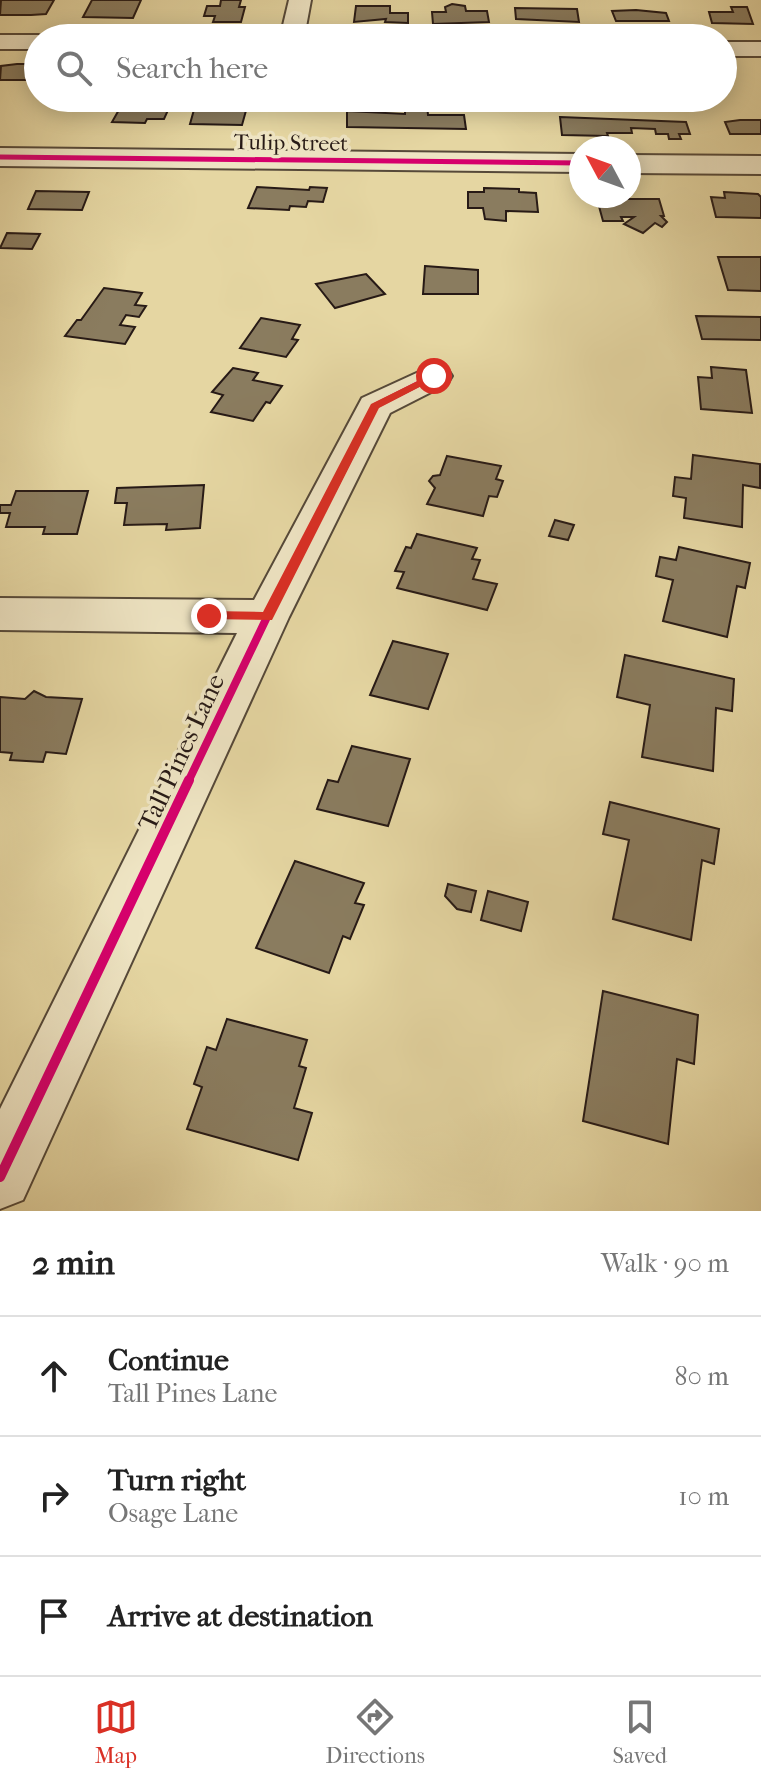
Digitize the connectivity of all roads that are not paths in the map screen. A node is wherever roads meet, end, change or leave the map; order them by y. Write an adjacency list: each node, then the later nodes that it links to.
1 (300, 0): 2 (street)
2 (295, 24)
3 (0, 42): 4 (street)
4 (24, 42)
5 (737, 49): 6 (street)
6 (761, 49)
7 (0, 157): 8 (street, Tulip Street)
8 (569, 163)
9 (641, 164): 10 (street)
10 (761, 165)
11 (434, 376): 13 (street, Tall Pines Lane)
12 (0, 614): 13 (street)
13 (267, 617): 14 (street, Tall Pines Lane)
14 (0, 1177)

